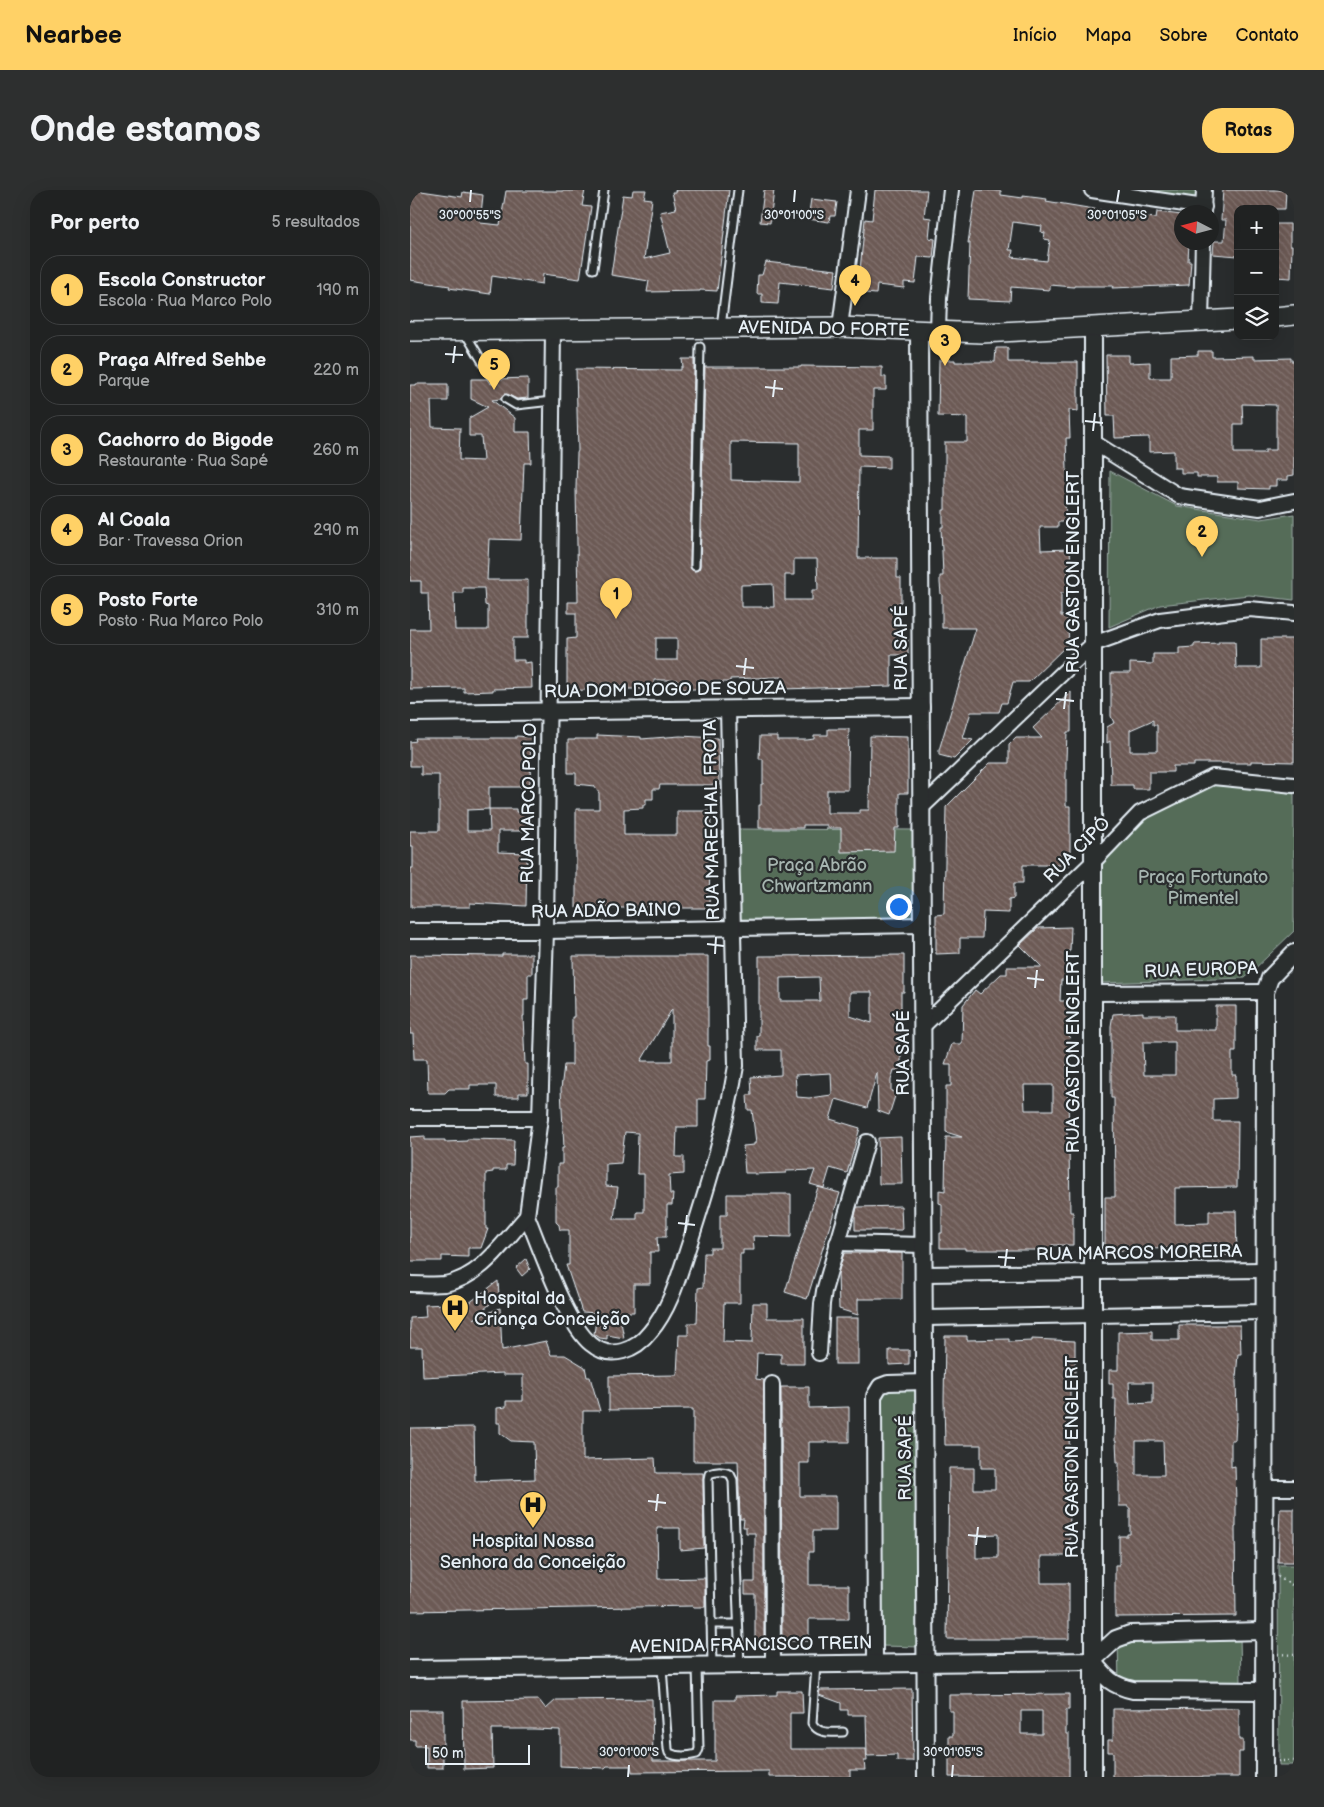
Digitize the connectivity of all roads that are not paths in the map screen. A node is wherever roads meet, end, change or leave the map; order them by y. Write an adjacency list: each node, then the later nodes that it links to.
1 (604, 190): 10 (lane)
2 (738, 190): 16 (lane)
3 (858, 190): 15 (street)
4 (951, 190): 21 (street)
5 (1092, 190): 7 (street)
6 (1204, 190): 8 (street)
7 (1175, 205)
8 (1203, 205)
9 (1203, 250): 14 (street)
10 (593, 269)
11 (1279, 316): 12 (main road)
12 (1294, 316)
13 (1234, 319): 14 (main road, AVENIDA DO FORTE)
14 (1201, 321): 17 (main road, AVENIDA DO FORTE)
15 (840, 327): 16 (main road, AVENIDA DO FORTE); 18 (main road, AVENIDA DO FORTE)
16 (721, 328): 20 (main road, AVENIDA DO FORTE)
17 (1093, 328): 21 (main road, AVENIDA DO FORTE); 27 (street, RUA GASTON ENGLERT)
18 (919, 330): 21 (main road, AVENIDA DO FORTE); 32 (street, RUA SAPÉ)
19 (464, 331): 20 (main road, AVENIDA DO FORTE); 22 (main road, AVENIDA DO FORTE); 24 (lane)
20 (553, 331): 26 (street, RUA MARCO POLO)
21 (938, 331)
22 (410, 332)
23 (700, 347): 29 (lane)
24 (494, 379)
25 (506, 400): 26 (lane)
26 (552, 401): 34 (street, RUA MARCO POLO)
27 (1093, 442): 28 (street); 31 (street, RUA GASTON ENGLERT)
28 (1294, 501)
29 (695, 566)
30 (1294, 613): 31 (street)
31 (1093, 644): 37 (street); 38 (street, RUA GASTON ENGLERT)
32 (921, 708): 33 (street, RUA DOM DIOGO DE SOUZA); 37 (street, RUA SAPÉ)
33 (728, 710): 34 (street, RUA DOM DIOGO DE SOUZA); 40 (street, RUA MARECHAL FROTA)
34 (548, 712): 35 (street, RUA DOM DIOGO DE SOUZA); 42 (street, RUA MARCO POLO)
35 (410, 713)
36 (1294, 785): 38 (street, RUA CIPÓ)
37 (922, 808): 39 (street, RUA SAPÉ)
38 (1093, 862): 45 (street, RUA GASTON ENGLERT); 46 (street, RUA CIPÓ)
39 (922, 925): 40 (street, RUA ADÃO BAINO); 46 (street, RUA SAPÉ)
40 (732, 928): 42 (street, RUA ADÃO BAINO); 50 (street, RUA MARECHAL FROTA)
41 (410, 931): 42 (street, RUA ADÃO BAINO)
42 (546, 931): 48 (street, RUA MARCO POLO)
43 (1294, 953): 44 (street, RUA EUROPA)
44 (1266, 992): 45 (street, RUA EUROPA); 53 (street)
45 (1093, 993): 54 (street, RUA GASTON ENGLERT)
46 (923, 1026): 52 (street, RUA SAPÉ)
47 (410, 1118): 48 (street)
48 (540, 1118): 50 (street, RUA MARCO POLO)
49 (867, 1142): 51 (street)
50 (527, 1216): 56 (street)
51 (837, 1243): 52 (street); 60 (street)
52 (924, 1246): 55 (street, RUA SAPÉ)
53 (1264, 1270): 54 (street, RUA MARCOS MOREIRA); 57 (street)
54 (1093, 1272): 55 (street, RUA MARCOS MOREIRA); 58 (street, RUA GASTON ENGLERT)
55 (924, 1274): 59 (street, RUA SAPÉ)
56 (410, 1284)
57 (1264, 1312): 58 (street); 63 (street)
58 (1093, 1315): 59 (street); 68 (street, RUA GASTON ENGLERT)
59 (924, 1318): 61 (street, RUA SAPÉ)
60 (819, 1353)
61 (925, 1382): 69 (street, RUA SAPÉ); 71 (street)
62 (772, 1384): 73 (street)
63 (1265, 1488): 64 (street); 67 (street)
64 (1294, 1488)
65 (711, 1624): 66 (lane); 66 (lane); 75 (lane)
66 (738, 1624): 72 (lane)
67 (1264, 1631): 68 (street); 77 (street)
68 (1092, 1661): 69 (street, AVENIDA FRANCISCO TREIN); 77 (street); 80 (street, RUA GASTON ENGLERT)
69 (926, 1663): 71 (street, AVENIDA FRANCISCO TREIN); 79 (street, RUA SAPÉ)
70 (816, 1664): 71 (street, AVENIDA FRANCISCO TREIN); 73 (street, AVENIDA FRANCISCO TREIN); 78 (lane)
71 (875, 1664)
72 (740, 1665): 73 (street, AVENIDA FRANCISCO TREIN); 75 (street, AVENIDA FRANCISCO TREIN)
73 (773, 1665)
74 (662, 1666): 75 (street, AVENIDA FRANCISCO TREIN); 75 (lane); 76 (street, AVENIDA FRANCISCO TREIN)
75 (704, 1666)
76 (410, 1669)
77 (1264, 1691): 81 (street)
78 (843, 1732)
79 (926, 1777)
80 (1092, 1777)
81 (1264, 1777)

